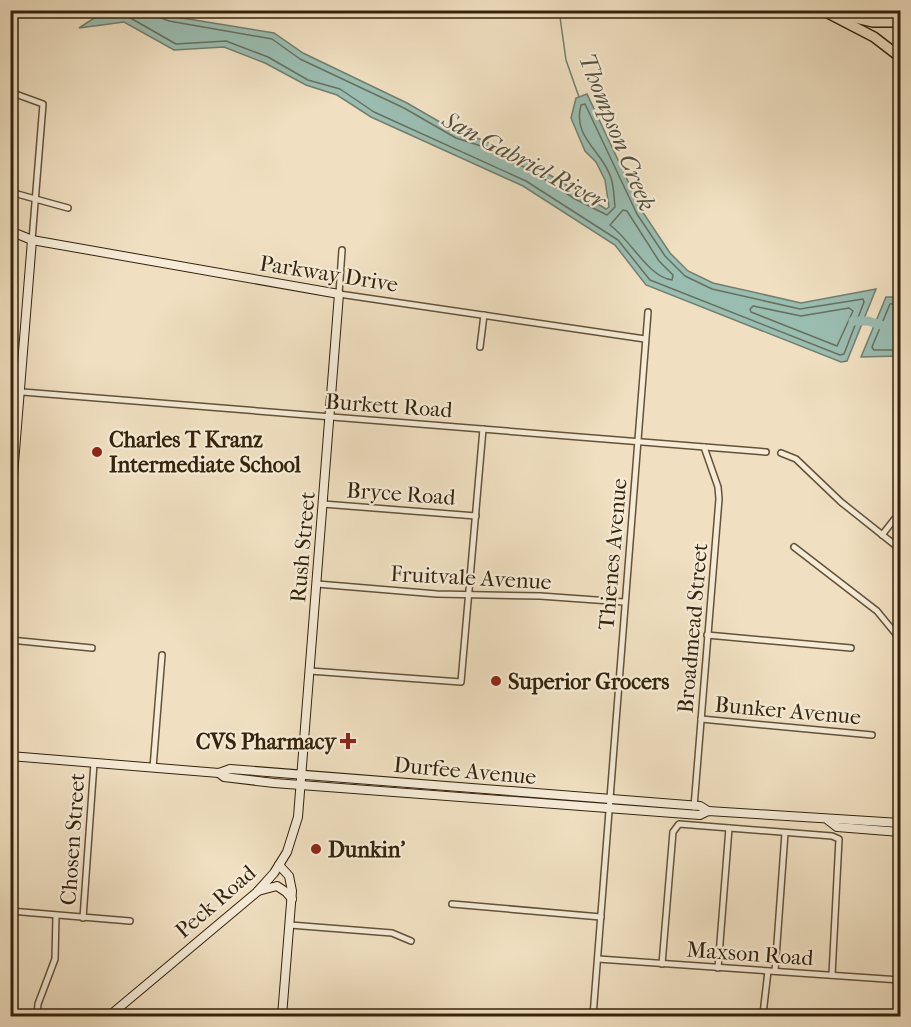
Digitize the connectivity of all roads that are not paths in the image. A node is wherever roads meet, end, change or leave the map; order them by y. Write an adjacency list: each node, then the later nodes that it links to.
1 (822, 10): 6 (highway)
2 (829, 10): 5 (highway)
3 (891, 10): 4 (highway)
4 (896, 10)
5 (900, 22)
6 (900, 57)
7 (10, 92): 9 (street)
8 (10, 192): 9 (street)
9 (35, 201): 10 (street); 12 (street)
10 (68, 208)
11 (10, 231): 12 (main road, Parkway Drive)
12 (32, 240): 14 (main road, Parkway Drive); 20 (main road)
13 (342, 250): 14 (street, Rush Street)
14 (339, 294): 16 (street, Parkway Drive); 21 (main road, Rush Street)
15 (648, 312): 17 (street, Thienes Avenue)
16 (484, 315): 17 (street, Parkway Drive); 18 (street)
17 (645, 339): 23 (street, Thienes Avenue)
18 (480, 347)
19 (10, 391): 20 (street, Burkett Road)
20 (20, 392): 21 (street, Burkett Road); 27 (main road)
21 (330, 417): 22 (street, Burkett Road); 28 (main road, Rush Street)
22 (483, 429): 23 (street, Burkett Road); 31 (street)
23 (637, 442): 24 (street, Burkett Road); 37 (street, Thienes Avenue)
24 (704, 447): 25 (street, Burkett Road); 38 (street, Broadmead Street)
25 (766, 452)
26 (781, 453): 32 (street)
27 (12, 462): 30 (main road)
28 (323, 504): 31 (street, Bryce Road); 35 (main road, Rush Street)
29 (900, 512): 32 (street)
30 (10, 513)
31 (476, 516): 36 (street)
32 (882, 535): 34 (street)
33 (794, 547): 39 (street)
34 (900, 549)
35 (317, 584): 36 (street, Fruitvale Avenue); 44 (main road, Rush Street)
36 (471, 594): 37 (street, Fruitvale Avenue); 44 (street)
37 (624, 602): 53 (street, Thienes Avenue)
38 (706, 635): 42 (street); 45 (street, Broadmead Street)
39 (900, 639)
40 (10, 640): 41 (street)
41 (92, 648)
42 (850, 648)
43 (162, 655): 49 (street)
44 (310, 671): 51 (main road, Rush Street)
45 (701, 719): 46 (street, Bunker Avenue); 54 (street, Broadmead Street)
46 (872, 735)
47 (10, 756): 48 (main road, Durfee Avenue)
48 (94, 763): 49 (main road, Durfee Avenue); 70 (street, Chosen Street)
49 (153, 768): 50 (main road, Durfee Avenue)
50 (219, 773): 51 (main road, Durfee Avenue); 52 (main road, Durfee Avenue)
51 (301, 775): 52 (main road, Peck Road); 53 (main road, Durfee Avenue)
52 (300, 785): 55 (main road, Durfee Avenue); 63 (main road, Peck Road)
53 (610, 799): 54 (main road, Durfee Avenue); 55 (street, Thienes Avenue)
54 (694, 805): 56 (main road, Durfee Avenue); 57 (street, Broadmead Street)
55 (610, 808): 57 (main road, Durfee Avenue); 69 (street)
56 (708, 811): 57 (main road, Durfee Avenue); 58 (main road, Durfee Avenue)
57 (694, 815)
58 (828, 820): 59 (main road, Durfee Avenue); 61 (main road, Durfee Avenue)
59 (900, 823)
60 (729, 828): 62 (street); 75 (street); 76 (street)
61 (900, 832)
62 (786, 833): 77 (street); 78 (street)
63 (279, 865): 64 (main road, Peck Road); 65 (main road)
64 (257, 892): 65 (main road); 82 (main road, Peck Road)
65 (292, 899): 72 (main road)
66 (452, 904): 69 (street)
67 (10, 911): 68 (street)
68 (56, 916): 70 (street); 81 (street)
69 (601, 917): 74 (street)
70 (83, 918): 71 (street)
71 (130, 921)
72 (290, 926): 73 (street); 83 (main road)
73 (411, 941)
74 (598, 959): 75 (street, Maxson Road); 84 (street)
75 (662, 964): 76 (street, Maxson Road)
76 (718, 968): 77 (street, Maxson Road)
77 (771, 971): 78 (street, Maxson Road); 80 (street)
78 (832, 975): 79 (street, Maxson Road)
79 (900, 980)
80 (763, 1014)
81 (37, 1017)
82 (109, 1017)
83 (282, 1017)
84 (593, 1017)

